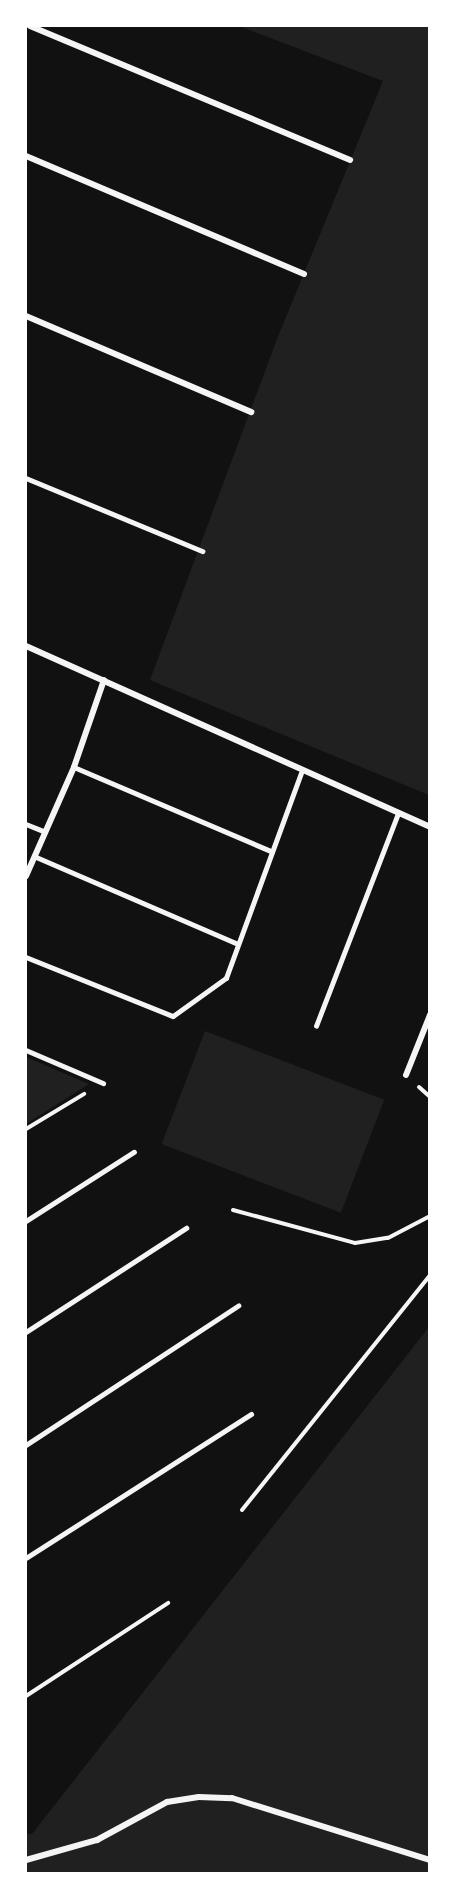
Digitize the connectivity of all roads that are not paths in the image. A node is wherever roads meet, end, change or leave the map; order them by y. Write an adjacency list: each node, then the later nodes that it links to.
1 (30, 26): 3 (street)
2 (26, 156): 4 (street)
3 (350, 160)
4 (304, 274)
5 (26, 316): 6 (street)
6 (251, 412)
7 (26, 478): 8 (lane)
8 (202, 551)
9 (26, 646): 10 (street)
10 (104, 680): 11 (street); 12 (street)
11 (74, 767): 16 (street); 17 (lane)
12 (300, 773): 13 (street); 17 (lane)
13 (398, 813): 15 (street); 23 (lane)
14 (26, 824): 16 (lane)
15 (429, 827)
16 (43, 831): 18 (street)
17 (269, 850): 20 (lane)
18 (34, 856): 19 (street); 20 (lane)
19 (26, 876)
20 (236, 943): 21 (lane)
21 (26, 957)
22 (429, 1015): 25 (street)
23 (316, 1026)
24 (26, 1050): 26 (lane)
25 (406, 1075)
26 (103, 1083)
27 (134, 1152): 28 (lane)
28 (26, 1221)
29 (186, 1228): 31 (lane)
30 (238, 1306): 33 (lane)
31 (26, 1332)
32 (252, 1414): 34 (lane)
33 (26, 1445)
34 (26, 1558)
35 (26, 1860): 36 (street)
36 (429, 1860)

